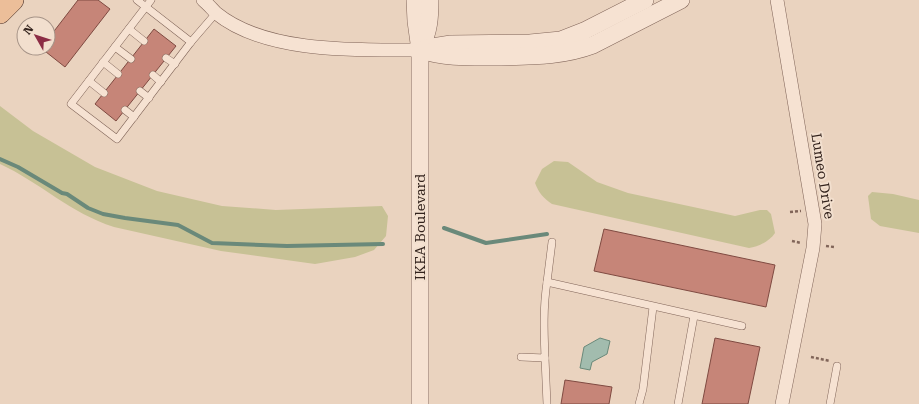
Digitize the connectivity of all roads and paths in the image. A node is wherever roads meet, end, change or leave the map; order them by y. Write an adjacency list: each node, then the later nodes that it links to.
1 (13, 0): 11 (main road)
2 (137, 0): 10 (lane)
3 (151, 0): 10 (lane)
4 (203, 0): 12 (street)
5 (415, 0): 17 (street, IKEA Boulevard)
6 (430, 0): 17 (street, IKEA Boulevard)
7 (645, 0): 17 (street)
8 (681, 0): 17 (street)
9 (777, 0): 51 (street, Lumeo Drive)
10 (146, 7): 13 (lane); 15 (lane)
11 (0, 13)
12 (216, 13): 15 (lane); 17 (street)
13 (129, 29): 14 (lane); 16 (lane)
14 (144, 41)
15 (191, 42): 21 (lane)
16 (115, 47): 19 (lane); 20 (lane)
17 (420, 50): 47 (street, IKEA Boulevard)
18 (166, 58): 21 (lane)
19 (131, 59)
20 (103, 62): 22 (lane); 24 (lane)
21 (175, 64): 25 (lane)
22 (118, 74)
23 (153, 75): 25 (lane)
24 (89, 81): 27 (lane); 30 (lane)
25 (161, 82): 28 (lane)
26 (140, 91): 28 (lane)
27 (104, 93)
28 (148, 98): 30 (lane)
29 (125, 110): 30 (lane)
30 (134, 117)
31 (801, 211): 32 (path)
32 (790, 212)
33 (792, 241): 35 (path)
34 (552, 242): 38 (lane)
35 (803, 244)
36 (824, 245): 37 (path)
37 (834, 247)
38 (547, 282): 39 (lane); 44 (lane)
39 (653, 307): 40 (lane); 49 (lane)
40 (694, 316): 41 (lane); 50 (lane)
41 (742, 326)
42 (521, 357): 44 (lane)
43 (811, 357): 45 (path)
44 (546, 358): 48 (lane)
45 (831, 361)
46 (837, 366): 52 (lane)
47 (420, 404)
48 (546, 404)
49 (639, 404)
50 (678, 404)
51 (782, 404)
52 (830, 404)

